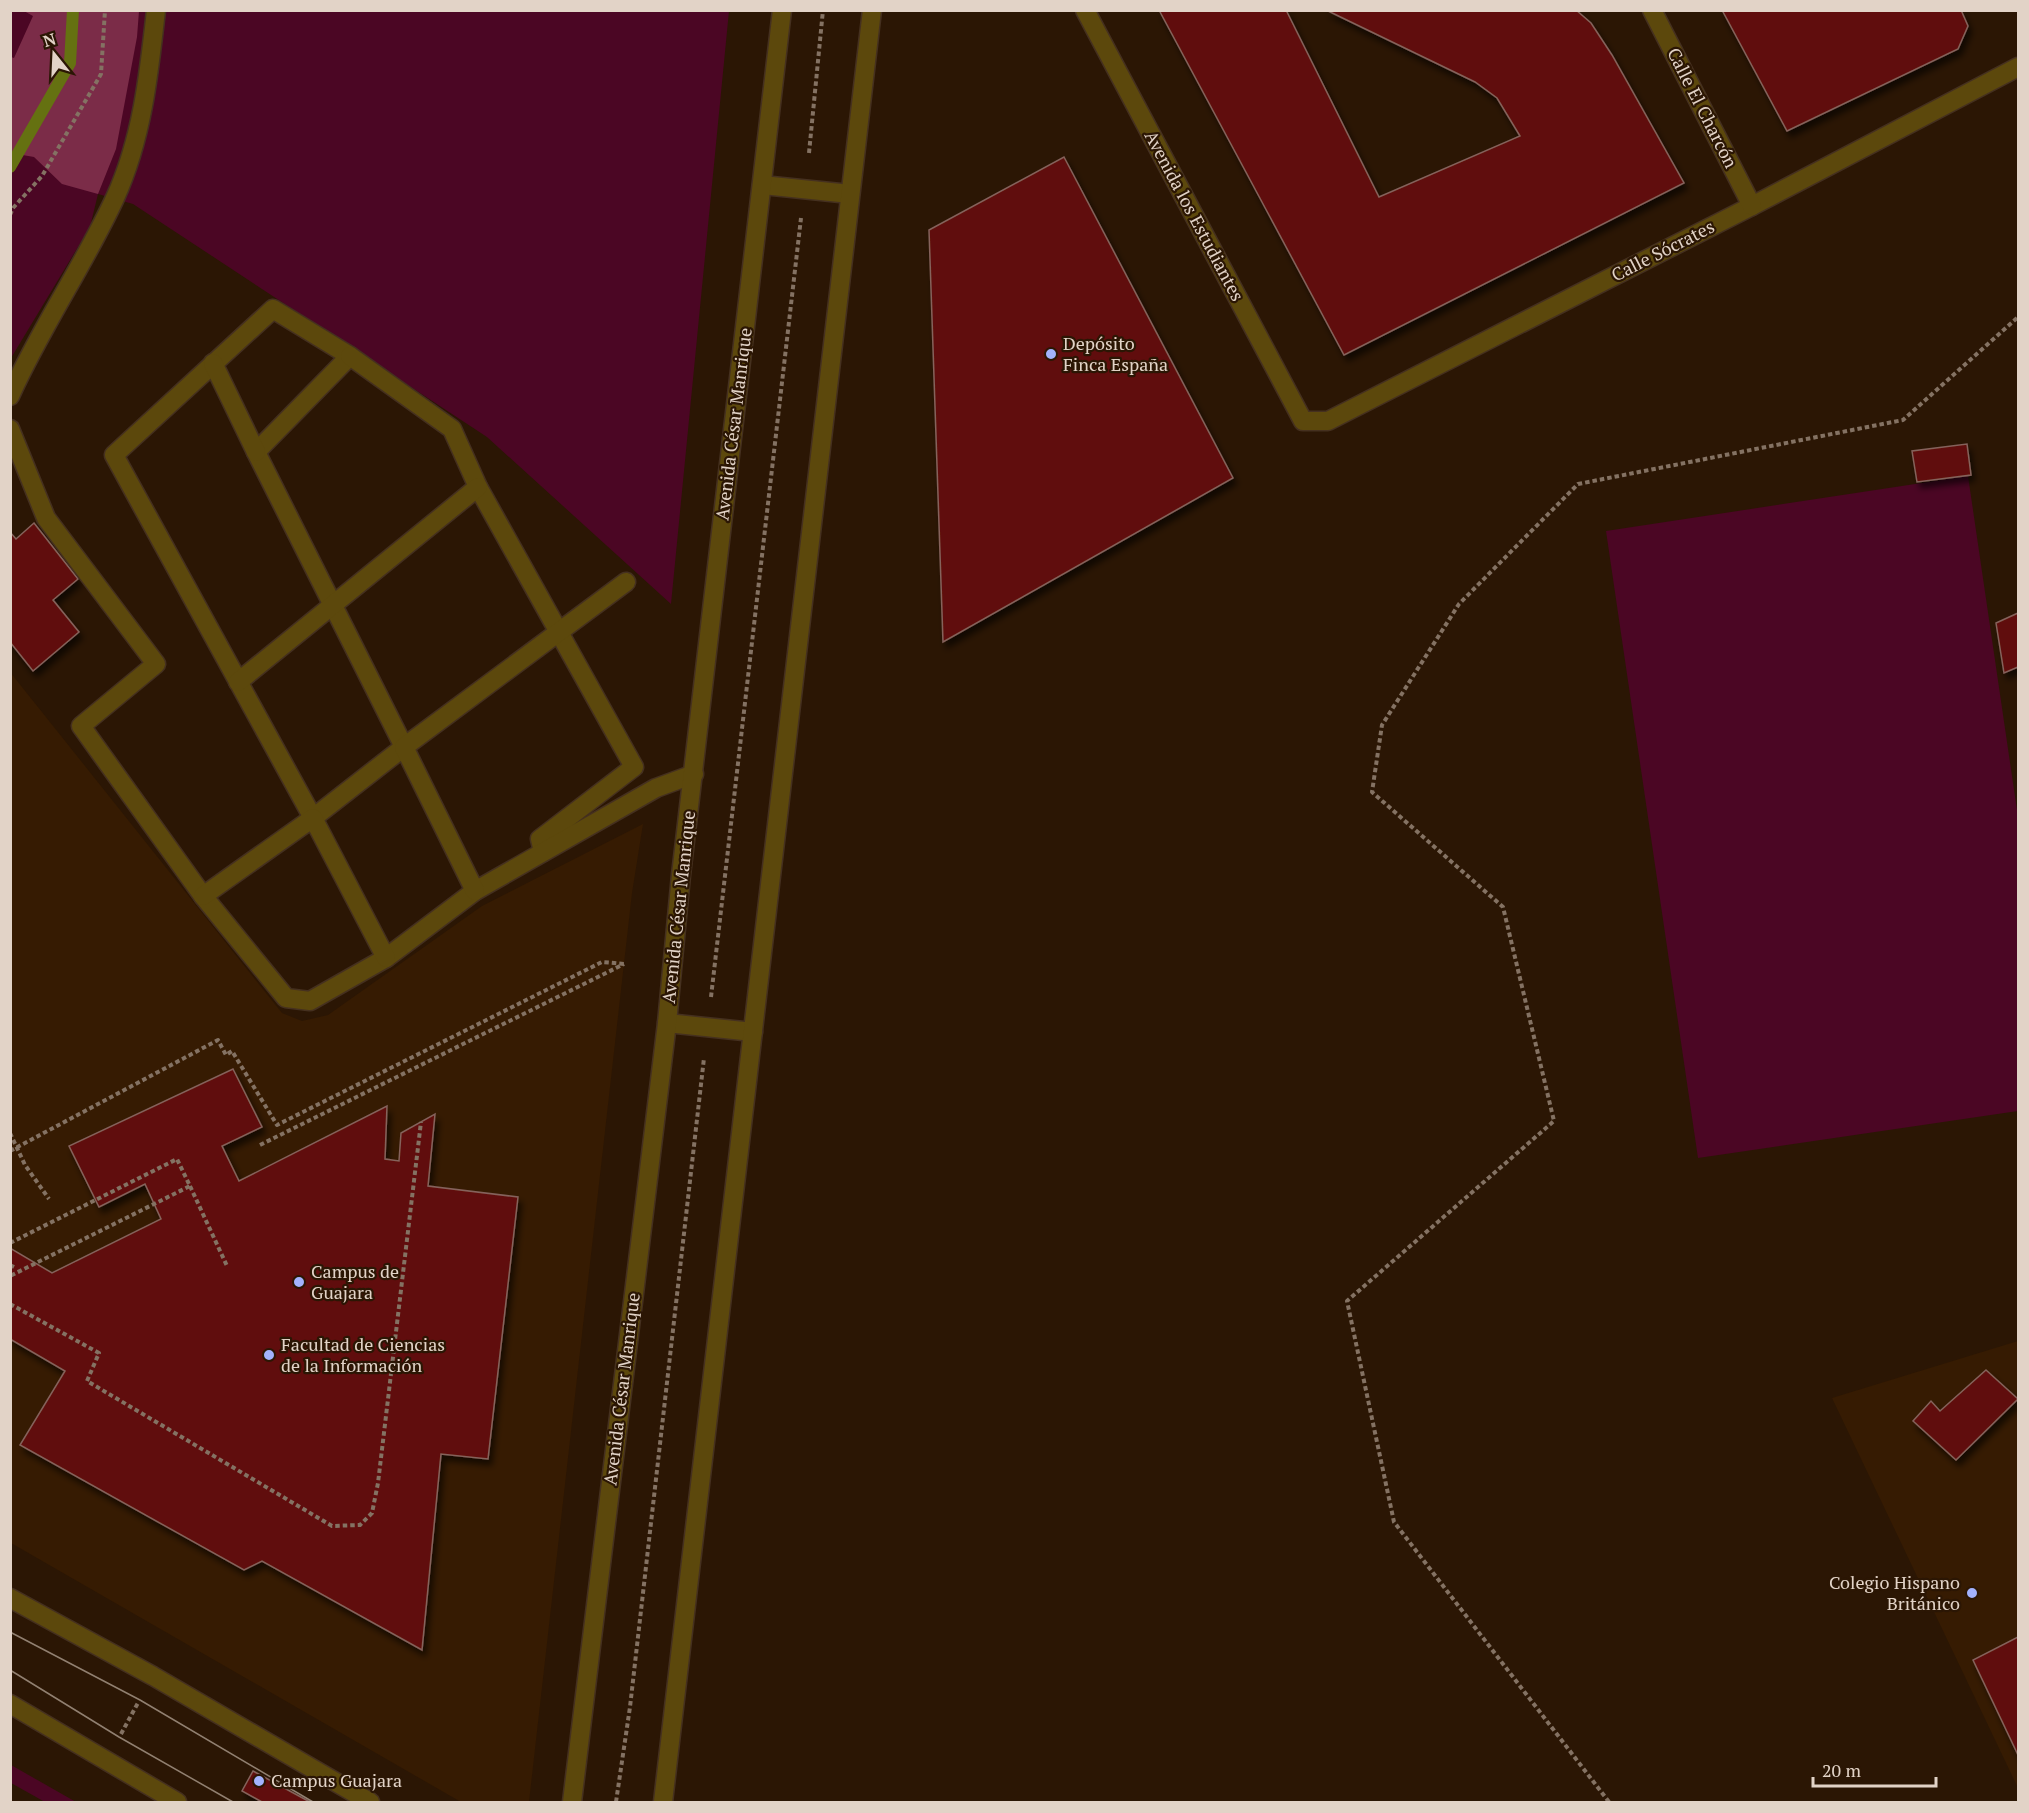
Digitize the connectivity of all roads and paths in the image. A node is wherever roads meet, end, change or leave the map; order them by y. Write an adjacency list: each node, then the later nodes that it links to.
1 (105, 10): 13 (path)
2 (156, 10): 18 (street)
3 (782, 10): 10 (street, Avenida César Manrique)
4 (824, 10): 9 (path)
5 (872, 10): 11 (street)
6 (1085, 10): 19 (street, Avenida los Estudiantes)
7 (1652, 10): 12 (street, Calle El Charcón)
8 (2019, 67): 12 (street, Calle Sócrates)
9 (809, 153)
10 (762, 185): 11 (street); 28 (street, Avenida César Manrique)
11 (850, 194): 37 (street)
12 (1752, 206): 19 (street, Calle Sócrates)
13 (10, 215)
14 (801, 216): 34 (path)
15 (2019, 318): 58 (path)
16 (350, 356): 17 (street); 21 (street); 22 (street)
17 (213, 363): 21 (street); 26 (street)
18 (10, 396)
19 (1304, 421)
20 (10, 429): 32 (street)
21 (256, 452): 24 (street)
22 (478, 488): 24 (street); 25 (street)
23 (626, 582): 25 (street)
24 (333, 606): 26 (street); 27 (street)
25 (560, 630): 27 (street); 30 (street)
26 (238, 682): 29 (street)
27 (404, 747): 29 (street); 31 (street)
28 (694, 774): 30 (street); 35 (street, Avenida César Manrique)
29 (313, 818): 32 (street); 33 (street)
30 (543, 852): 31 (street)
31 (475, 891): 33 (street)
32 (203, 896): 33 (street)
33 (386, 958)
34 (712, 985)
35 (667, 1023): 36 (street); 55 (street, Avenida César Manrique)
36 (708, 1027): 37 (street); 56 (path)
37 (753, 1032): 57 (street)
38 (421, 1122): 48 (path)
39 (10, 1133): 41 (path)
40 (260, 1145): 41 (path)
41 (17, 1147): 42 (path); 44 (path)
42 (10, 1150)
43 (190, 1186): 45 (path); 46 (path); 47 (path)
44 (49, 1200)
45 (10, 1243)
46 (227, 1266)
47 (10, 1276)
48 (10, 1304)
49 (10, 1598): 54 (street)
50 (140, 1700): 52 (path)
51 (10, 1704): 53 (street)
52 (119, 1737)
53 (177, 1803)
54 (370, 1803)
55 (572, 1803)
56 (616, 1803)
57 (663, 1803)
58 (1609, 1803)

